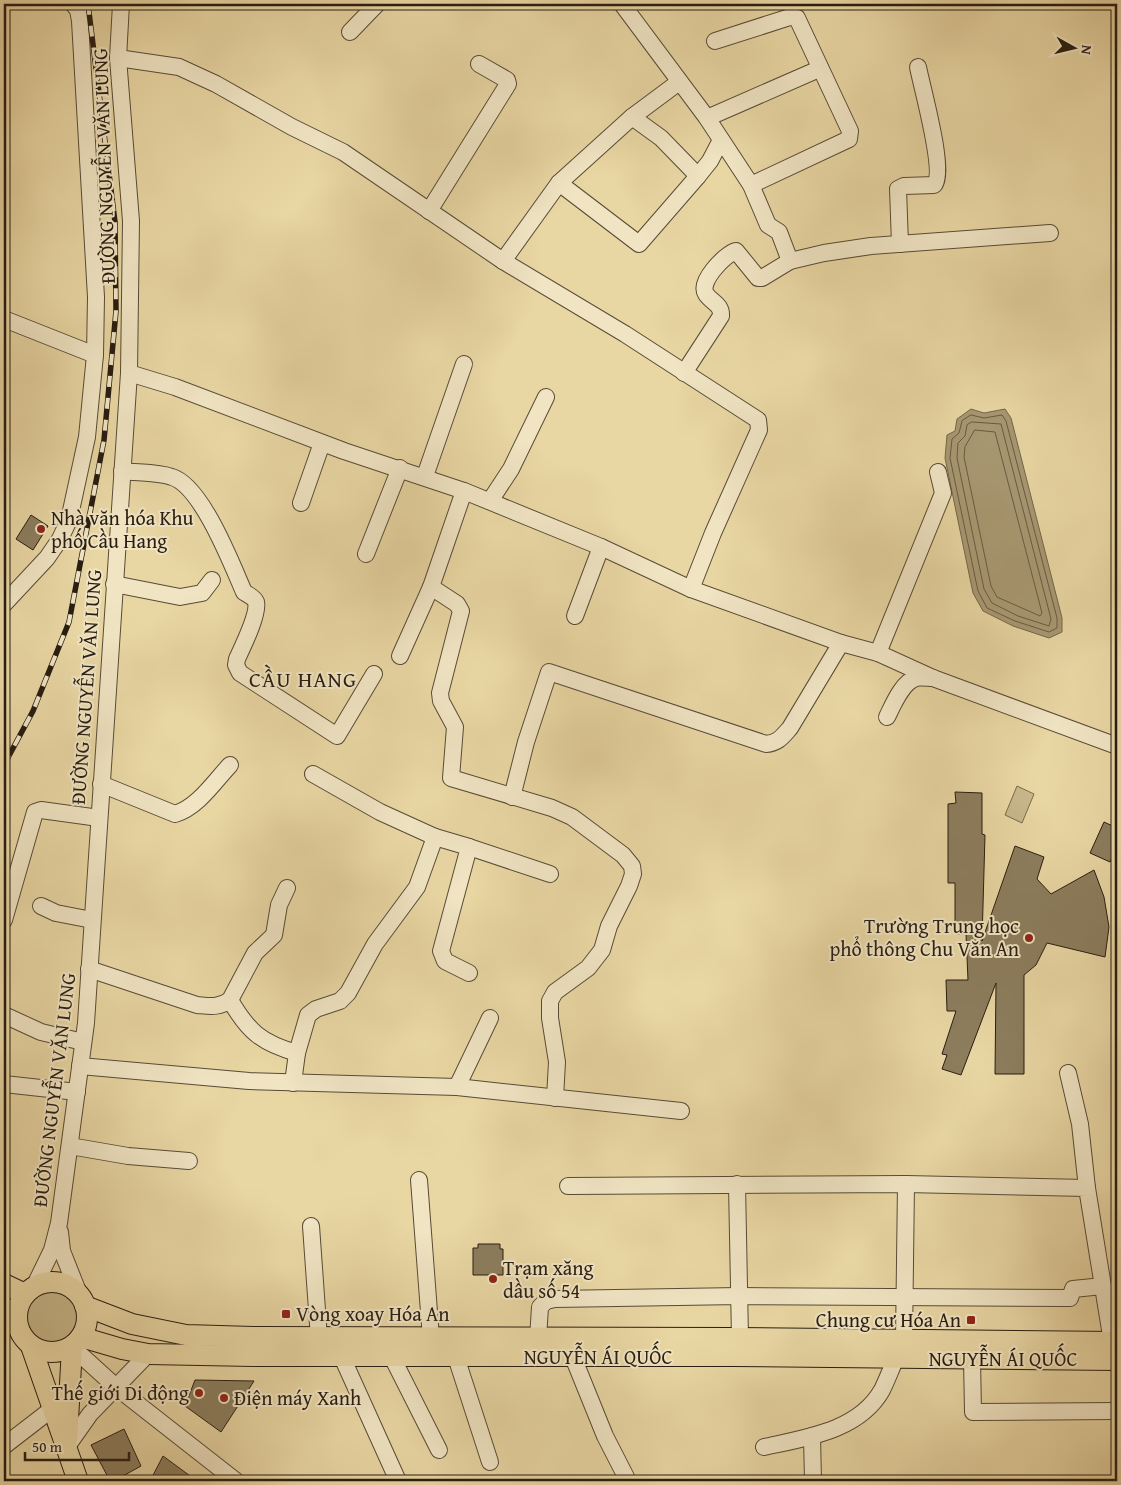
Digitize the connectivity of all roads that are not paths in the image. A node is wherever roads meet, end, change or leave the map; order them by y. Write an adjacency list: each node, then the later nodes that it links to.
1 (72, 4): 24 (street)
2 (121, 4): 7 (street, ĐƯỜNG NGUYỄN VĂN LUNG)
3 (377, 4): 5 (street)
4 (622, 4): 11 (street)
5 (350, 32)
6 (715, 41): 10 (street)
7 (118, 58): 18 (street); 26 (street, ĐƯỜNG NGUYỄN VĂN LUNG)
8 (479, 64): 18 (street)
9 (918, 67): 20 (street)
10 (819, 69): 13 (street); 17 (street)
11 (679, 82): 12 (street); 13 (street)
12 (632, 116): 15 (street); 16 (street)
13 (707, 118): 14 (street)
14 (721, 140): 15 (street); 17 (street)
15 (698, 176): 16 (street)
16 (559, 183): 21 (street)
17 (751, 185): 22 (street)
18 (429, 211): 21 (street)
19 (1050, 233): 20 (street)
20 (900, 244): 22 (street)
21 (503, 261): 27 (street)
22 (790, 261): 27 (street)
23 (4, 319): 24 (street)
24 (95, 355): 43 (street)
25 (464, 364): 33 (street)
26 (129, 373): 29 (street); 31 (street, ĐƯỜNG NGUYỄN VĂN LUNG)
27 (684, 373): 42 (street)
28 (546, 397): 35 (street)
29 (322, 443): 30 (street); 36 (street)
30 (400, 468): 33 (street); 38 (street)
31 (122, 471): 40 (street, ĐƯỜNG NGUYỄN VĂN LUNG); 48 (street)
32 (938, 472): 46 (street)
33 (425, 476): 34 (street)
34 (464, 491): 35 (street); 41 (street)
35 (490, 501): 37 (street)
36 (301, 503)
37 (601, 548): 42 (street); 44 (street)
38 (366, 554)
39 (212, 580): 40 (street)
40 (114, 584): 54 (street, ĐƯỜNG NGUYỄN VĂN LUNG)
41 (431, 587): 47 (street); 55 (street)
42 (691, 589): 45 (street)
43 (4, 604)
44 (575, 616)
45 (841, 643): 46 (street); 55 (street)
46 (878, 653): 49 (street)
47 (400, 656)
48 (374, 674)
49 (933, 678): 50 (street); 51 (street)
50 (887, 718)
51 (1117, 746)
52 (230, 765): 54 (street)
53 (313, 774): 57 (street)
54 (101, 784): 56 (street, ĐƯỜNG NGUYỄN VĂN LUNG)
55 (512, 797): 77 (street)
56 (99, 818): 62 (street); 63 (street, ĐƯỜNG NGUYỄN VĂN LUNG)
57 (435, 837): 58 (street); 70 (street)
58 (469, 847): 59 (street); 65 (street)
59 (550, 874)
60 (287, 888): 66 (street)
61 (40, 906): 63 (street)
62 (4, 920)
63 (92, 920): 64 (street, ĐƯỜNG NGUYỄN VĂN LUNG)
64 (89, 969): 66 (street); 69 (street, ĐƯỜNG NGUYỄN VĂN LUNG)
65 (469, 973)
66 (230, 1000): 70 (street)
67 (4, 1016): 69 (street)
68 (490, 1018): 75 (street)
69 (83, 1042): 71 (street, ĐƯỜNG NGUYỄN VĂN LUNG)
70 (297, 1053): 73 (street)
71 (80, 1066): 73 (street); 76 (street, ĐƯỜNG NGUYỄN VĂN LUNG)
72 (1068, 1073): 85 (street)
73 (293, 1083): 75 (street)
74 (4, 1084): 76 (street)
75 (457, 1087): 77 (street)
76 (77, 1092): 79 (street, ĐƯỜNG NGUYỄN VĂN LUNG)
77 (555, 1098): 78 (street)
78 (681, 1111)
79 (70, 1146): 80 (street); 86 (street, ĐƯỜNG NGUYỄN VĂN LUNG)
80 (189, 1161)
81 (419, 1180): 96 (street)
82 (737, 1184): 83 (street); 84 (street); 91 (street)
83 (906, 1184): 85 (street); 92 (street)
84 (568, 1186)
85 (1087, 1188): 89 (street)
86 (60, 1223): 90 (street, ĐƯỜNG NGUYỄN VĂN LUNG); 93 (street, ĐƯỜNG NGUYỄN VĂN LUNG)
87 (311, 1226): 95 (street)
88 (4, 1284): 90 (main road)
89 (1103, 1286): 92 (street); 102 (street)
90 (30, 1290): 93 (main road); 94 (main road)
91 (740, 1296): 92 (street); 97 (street); 98 (street)
92 (905, 1296): 99 (street)
93 (82, 1300): 95 (main road, NGUYỄN ÁI QUỐC); 100 (main road)
94 (18, 1335): 100 (main road); 111 (main road)
95 (319, 1338): 96 (main road, NGUYỄN ÁI QUỐC)
96 (431, 1338): 101 (main road, NGUYỄN ÁI QUỐC)
97 (538, 1338): 98 (main road, NGUYỄN ÁI QUỐC); 101 (main road, NGUYỄN ÁI QUỐC)
98 (740, 1338): 99 (main road, NGUYỄN ÁI QUỐC)
99 (904, 1340): 102 (main road, NGUYỄN ÁI QUỐC)
100 (77, 1342): 103 (main road, NGUYỄN ÁI QUỐC); 110 (street); 116 (main road)
101 (501, 1347): 106 (main road, NGUYỄN ÁI QUỐC); 107 (main road, NGUYỄN ÁI QUỐC)
102 (1115, 1348): 109 (main road, NGUYỄN ÁI QUỐC)
103 (148, 1354): 104 (main road, NGUYỄN ÁI QUỐC); 110 (street)
104 (342, 1357): 105 (main road, NGUYỄN ÁI QUỐC); 122 (street)
105 (392, 1357): 106 (main road, NGUYỄN ÁI QUỐC); 117 (street)
106 (456, 1357): 118 (street)
107 (574, 1357): 108 (main road, NGUYỄN ÁI QUỐC); 119 (street)
108 (896, 1358): 109 (main road, NGUYỄN ÁI QUỐC); 113 (street)
109 (972, 1359): 112 (street)
110 (116, 1387): 116 (street); 121 (street)
111 (52, 1409): 114 (street); 116 (main road)
112 (1117, 1411)
113 (812, 1436): 115 (street); 123 (street)
114 (4, 1446)
115 (764, 1447)
116 (66, 1448): 120 (main road)
117 (438, 1450)
118 (490, 1462)
119 (626, 1477)
120 (78, 1481)
121 (236, 1481)
122 (398, 1481)
123 (813, 1481)

